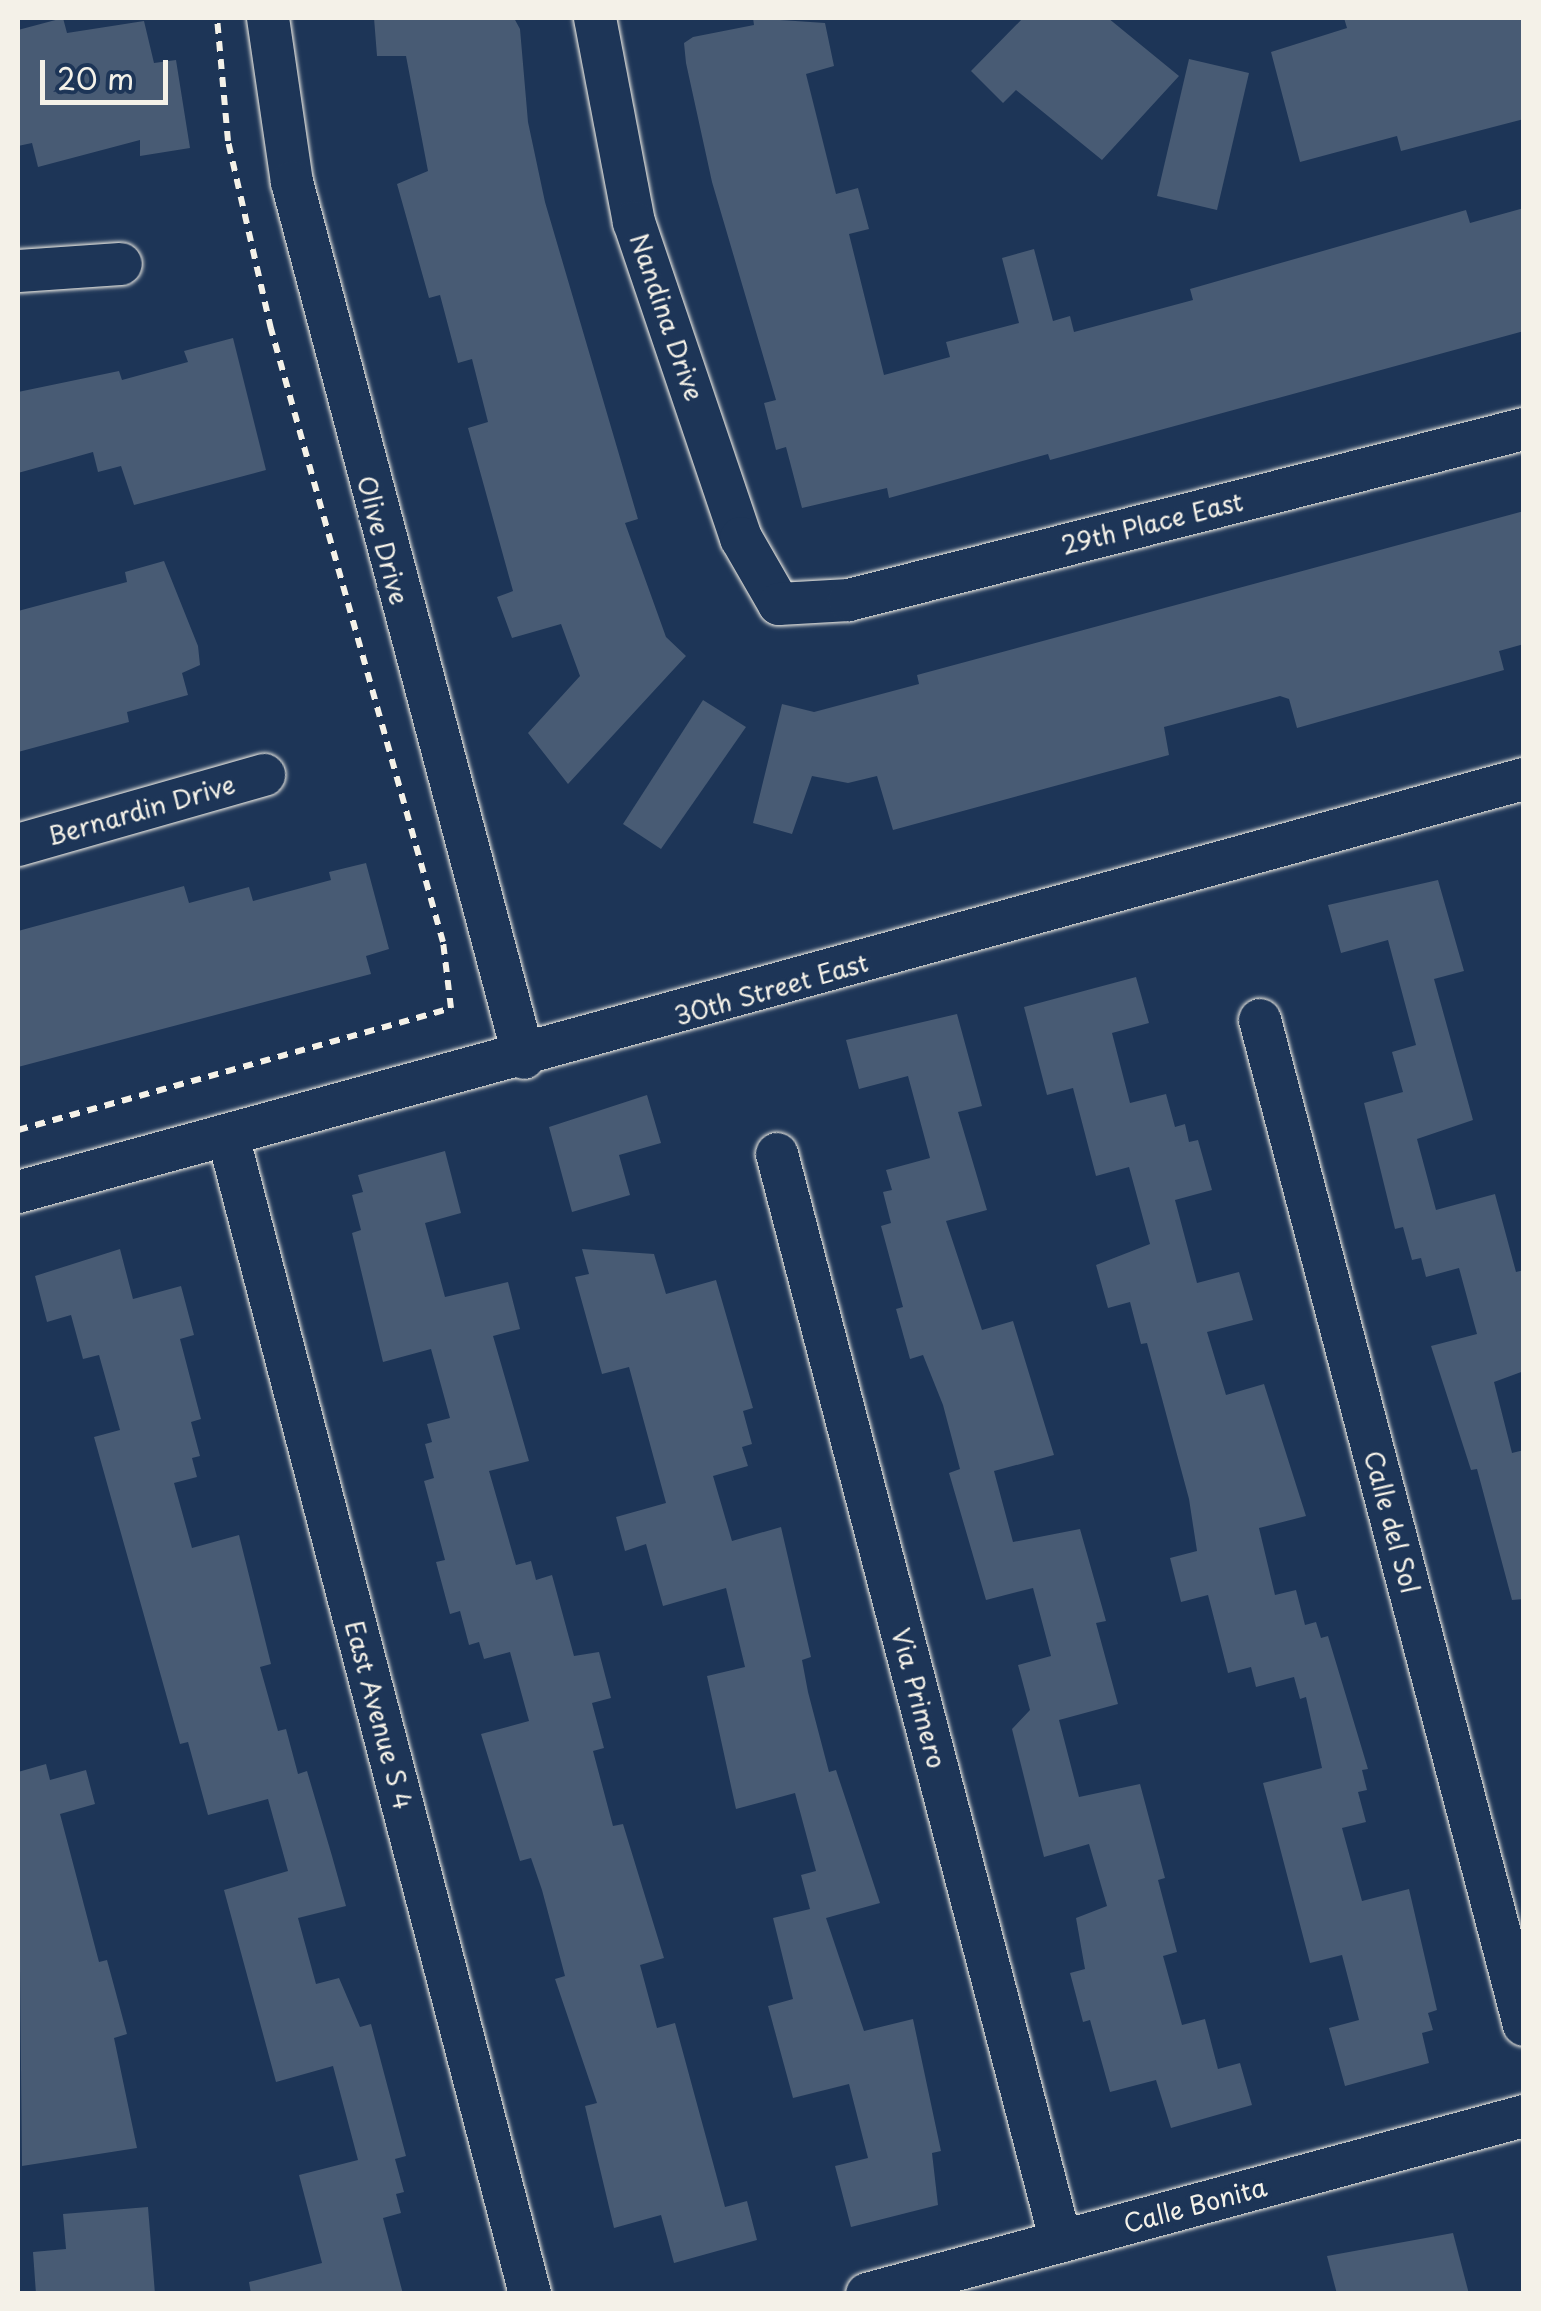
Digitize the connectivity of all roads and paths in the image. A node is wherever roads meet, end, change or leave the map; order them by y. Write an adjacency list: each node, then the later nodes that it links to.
1 (217, 18): 13 (path)
2 (268, 18): 12 (street, Olive Drive)
3 (595, 18): 7 (street, Nandina Drive)
4 (121, 264): 5 (street)
5 (18, 271)
6 (1524, 429): 7 (street, 29th Place East)
7 (779, 604)
8 (264, 775): 10 (street, Bernardin Drive)
9 (1524, 779): 12 (street, 30th Street East)
10 (18, 845)
11 (1260, 1020): 17 (street, Calle del Sol)
12 (524, 1058): 14 (street, 30th Street East)
13 (18, 1130)
14 (228, 1136): 16 (street, 30th Street East); 20 (street, East Avenue S 4)
15 (777, 1154): 19 (street, Via Primero)
16 (18, 1192)
17 (1524, 2025)
18 (1524, 2116): 19 (street, Calle Bonita)
19 (1061, 2242): 21 (street, Calle Bonita)
20 (530, 2294)
21 (867, 2294)

